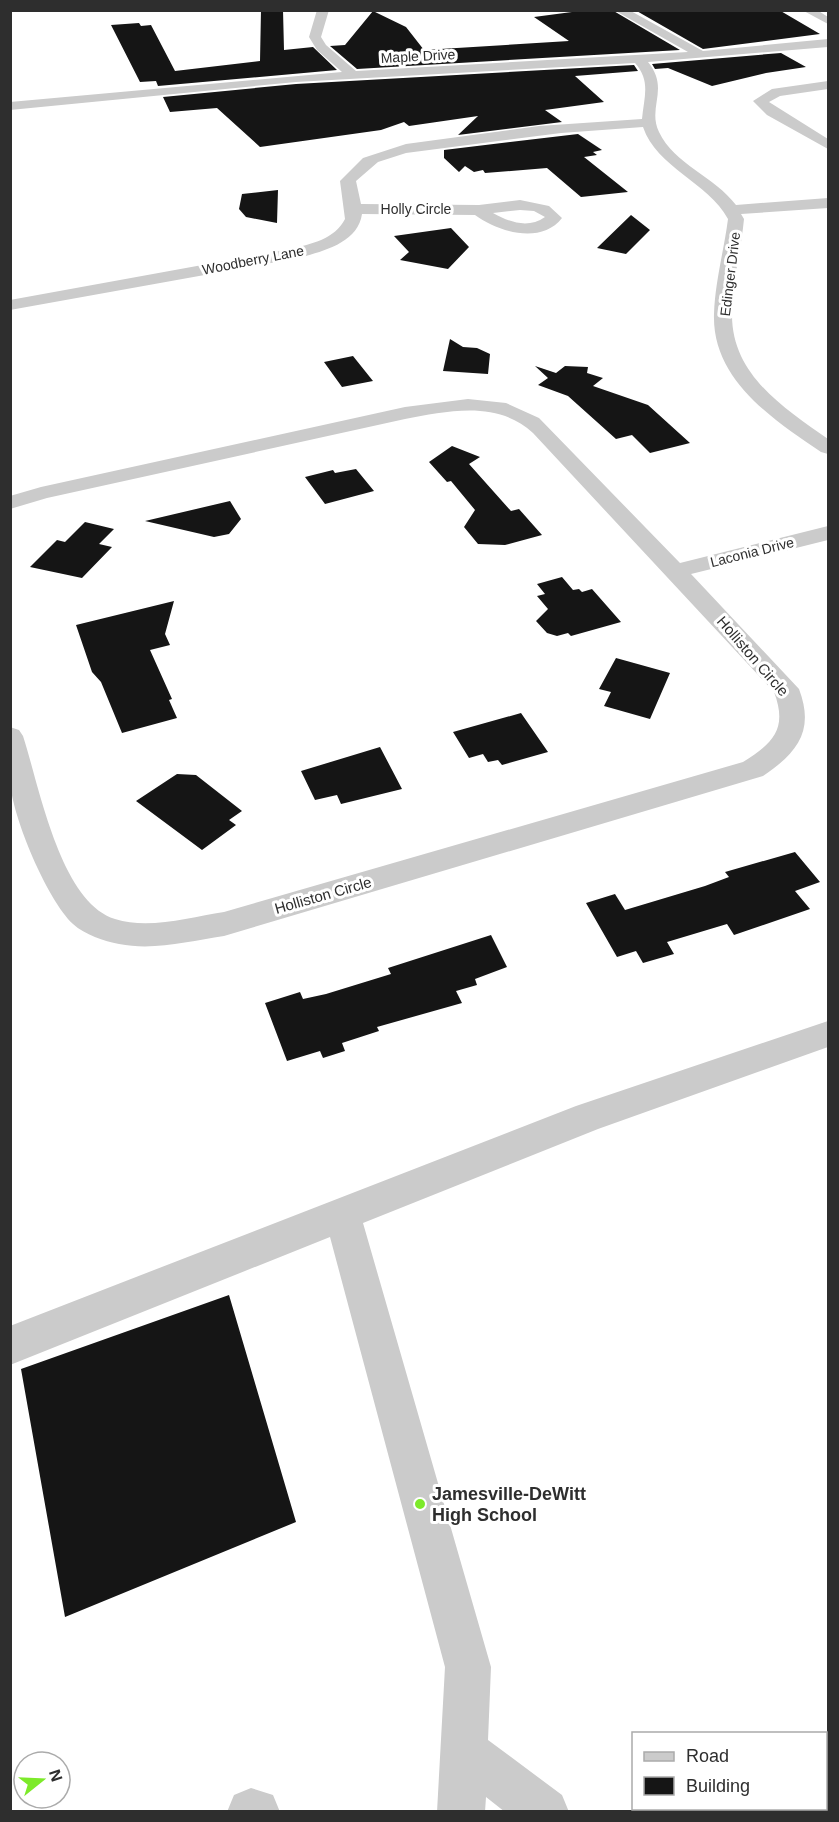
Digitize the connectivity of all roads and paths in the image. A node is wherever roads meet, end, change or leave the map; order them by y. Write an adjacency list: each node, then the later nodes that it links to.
1 (323, 10): 8 (street)
2 (619, 10): 6 (street)
3 (807, 10): 4 (street)
4 (828, 21)
5 (828, 43): 6 (street, Maple Drive)
6 (701, 55): 7 (street, Maple Drive)
7 (639, 59): 8 (street, Maple Drive); 11 (street)
8 (351, 74): 10 (street, Maple Drive)
9 (828, 85): 12 (street)
10 (10, 106)
11 (648, 123): 14 (street); 16 (street, Edinger Drive)
12 (828, 145)
13 (828, 203): 16 (street)
14 (353, 209): 15 (street, Holly Circle); 17 (street, Woodberry Lane)
15 (478, 210)
16 (732, 210): 18 (street, Edinger Drive)
17 (10, 305)
18 (828, 448)
19 (10, 503): 22 (street, Holliston Circle)
20 (828, 533): 22 (street, Laconia Drive)
21 (828, 552): 22 (street, Laconia Drive)
22 (683, 579): 23 (street, Holliston Circle)
23 (10, 736)
24 (828, 1034): 25 (street)
25 (342, 1215): 26 (street); 27 (street)
26 (10, 1346)
27 (463, 1751): 30 (street); 31 (street)
28 (251, 1812): 29 (street)
29 (256, 1812)
30 (461, 1812)
31 (545, 1812)

